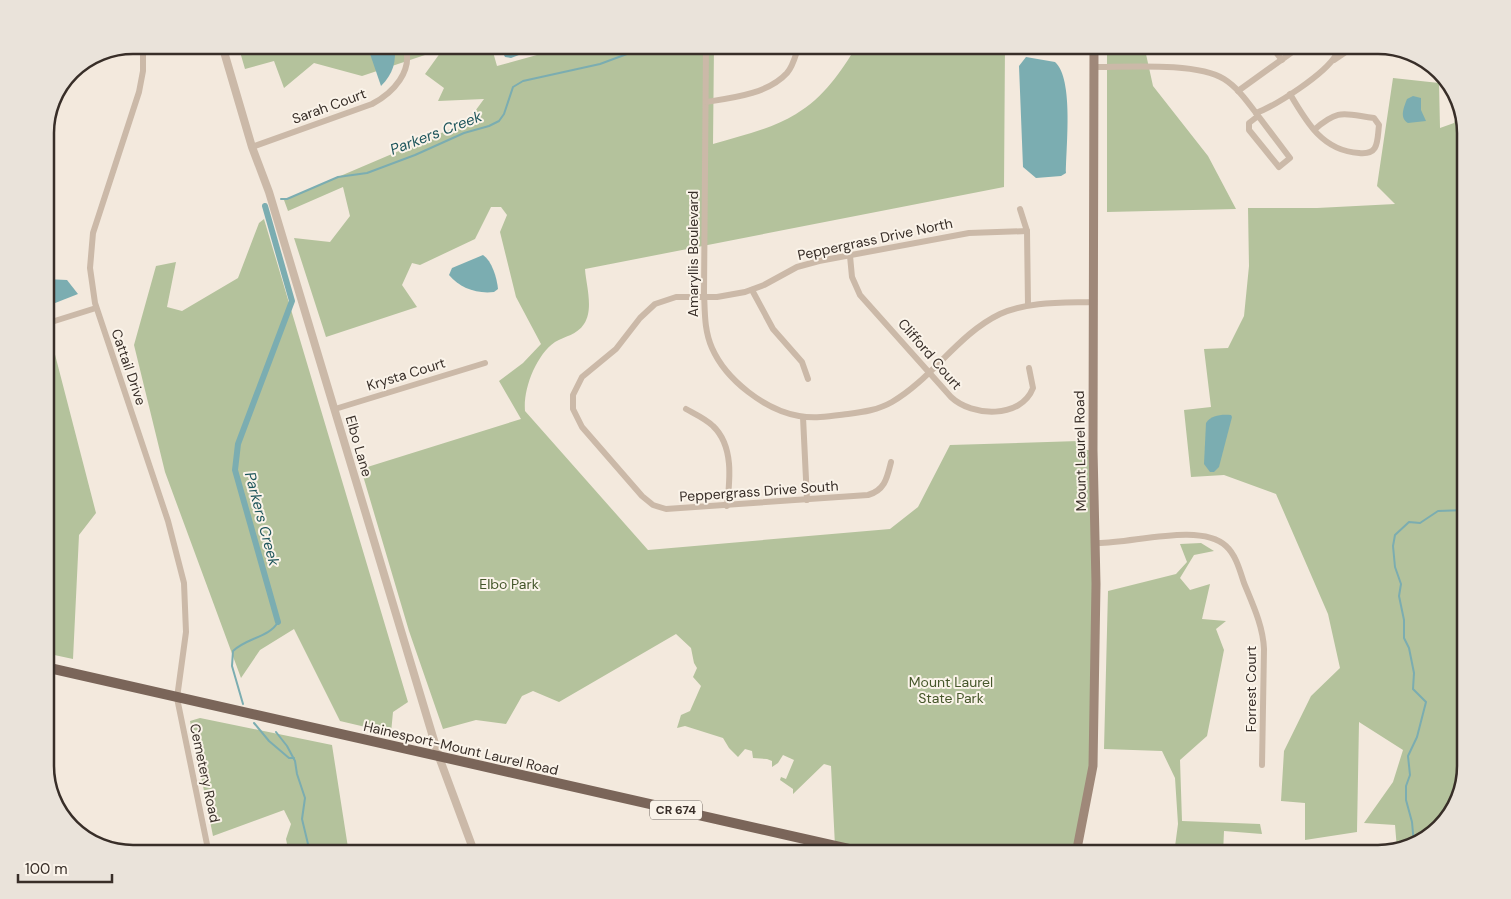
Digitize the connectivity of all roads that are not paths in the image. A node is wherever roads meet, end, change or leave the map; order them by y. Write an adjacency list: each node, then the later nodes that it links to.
1 (143, 54): 27 (street, Cattail Drive)
2 (225, 54): 19 (street, Elbo Lane)
3 (406, 54): 19 (street, Sarah Court)
4 (706, 54): 16 (street, Amaryllis Boulevard)
5 (796, 54): 16 (street)
6 (1094, 54): 13 (main road, Mount Laurel Road)
7 (1277, 54): 11 (street)
8 (1290, 54): 11 (street)
9 (1336, 54): 12 (street)
10 (1344, 54): 12 (street)
11 (1282, 60): 14 (street)
12 (1331, 63): 15 (street)
13 (1094, 67): 14 (street); 25 (main road, Mount Laurel Road)
14 (1238, 91): 17 (street)
15 (1290, 94): 17 (street); 18 (street)
16 (706, 102): 24 (street, Amaryllis Boulevard)
17 (1257, 114): 17 (street)
18 (1314, 130): 18 (street)
19 (252, 147): 33 (street, Elbo Lane)
20 (1020, 208): 21 (street)
21 (1027, 231): 22 (street, Peppergrass Drive North); 26 (street)
22 (850, 256): 23 (street, Peppergrass Drive North); 31 (street, Clifford Court)
23 (752, 290): 24 (street, Peppergrass Drive North); 32 (street)
24 (704, 296): 35 (street, Amaryllis Boulevard); 38 (street, Peppergrass Drive South)
25 (1094, 302): 26 (street, Amaryllis Boulevard); 39 (main road, Mount Laurel Road)
26 (1028, 305): 31 (street, Amaryllis Boulevard)
27 (96, 308): 28 (street); 41 (street, Cattail Drive)
28 (54, 321)
29 (485, 363): 33 (street, Krysta Court)
30 (1029, 368): 31 (street, Clifford Court)
31 (928, 372): 35 (street, Amaryllis Boulevard)
32 (808, 379)
33 (335, 409): 42 (street, Elbo Lane)
34 (686, 409): 38 (street)
35 (803, 417): 37 (street)
36 (892, 462): 37 (street, Peppergrass Drive South)
37 (808, 500): 38 (street, Peppergrass Drive South)
38 (727, 506)
39 (1096, 544): 43 (street, Forrest Court); 47 (main road, Mount Laurel Road)
40 (54, 669): 41 (main road, Hainesport-Mount Laurel Road / CR 674)
41 (177, 698): 42 (main road, Hainesport-Mount Laurel Road / CR 674); 44 (street, Cemetery Road)
42 (438, 757): 45 (street, Elbo Lane); 46 (main road, Hainesport-Mount Laurel Road / CR 674)
43 (1262, 764)
44 (207, 845)
45 (472, 845)
46 (831, 845)
47 (1078, 845)

